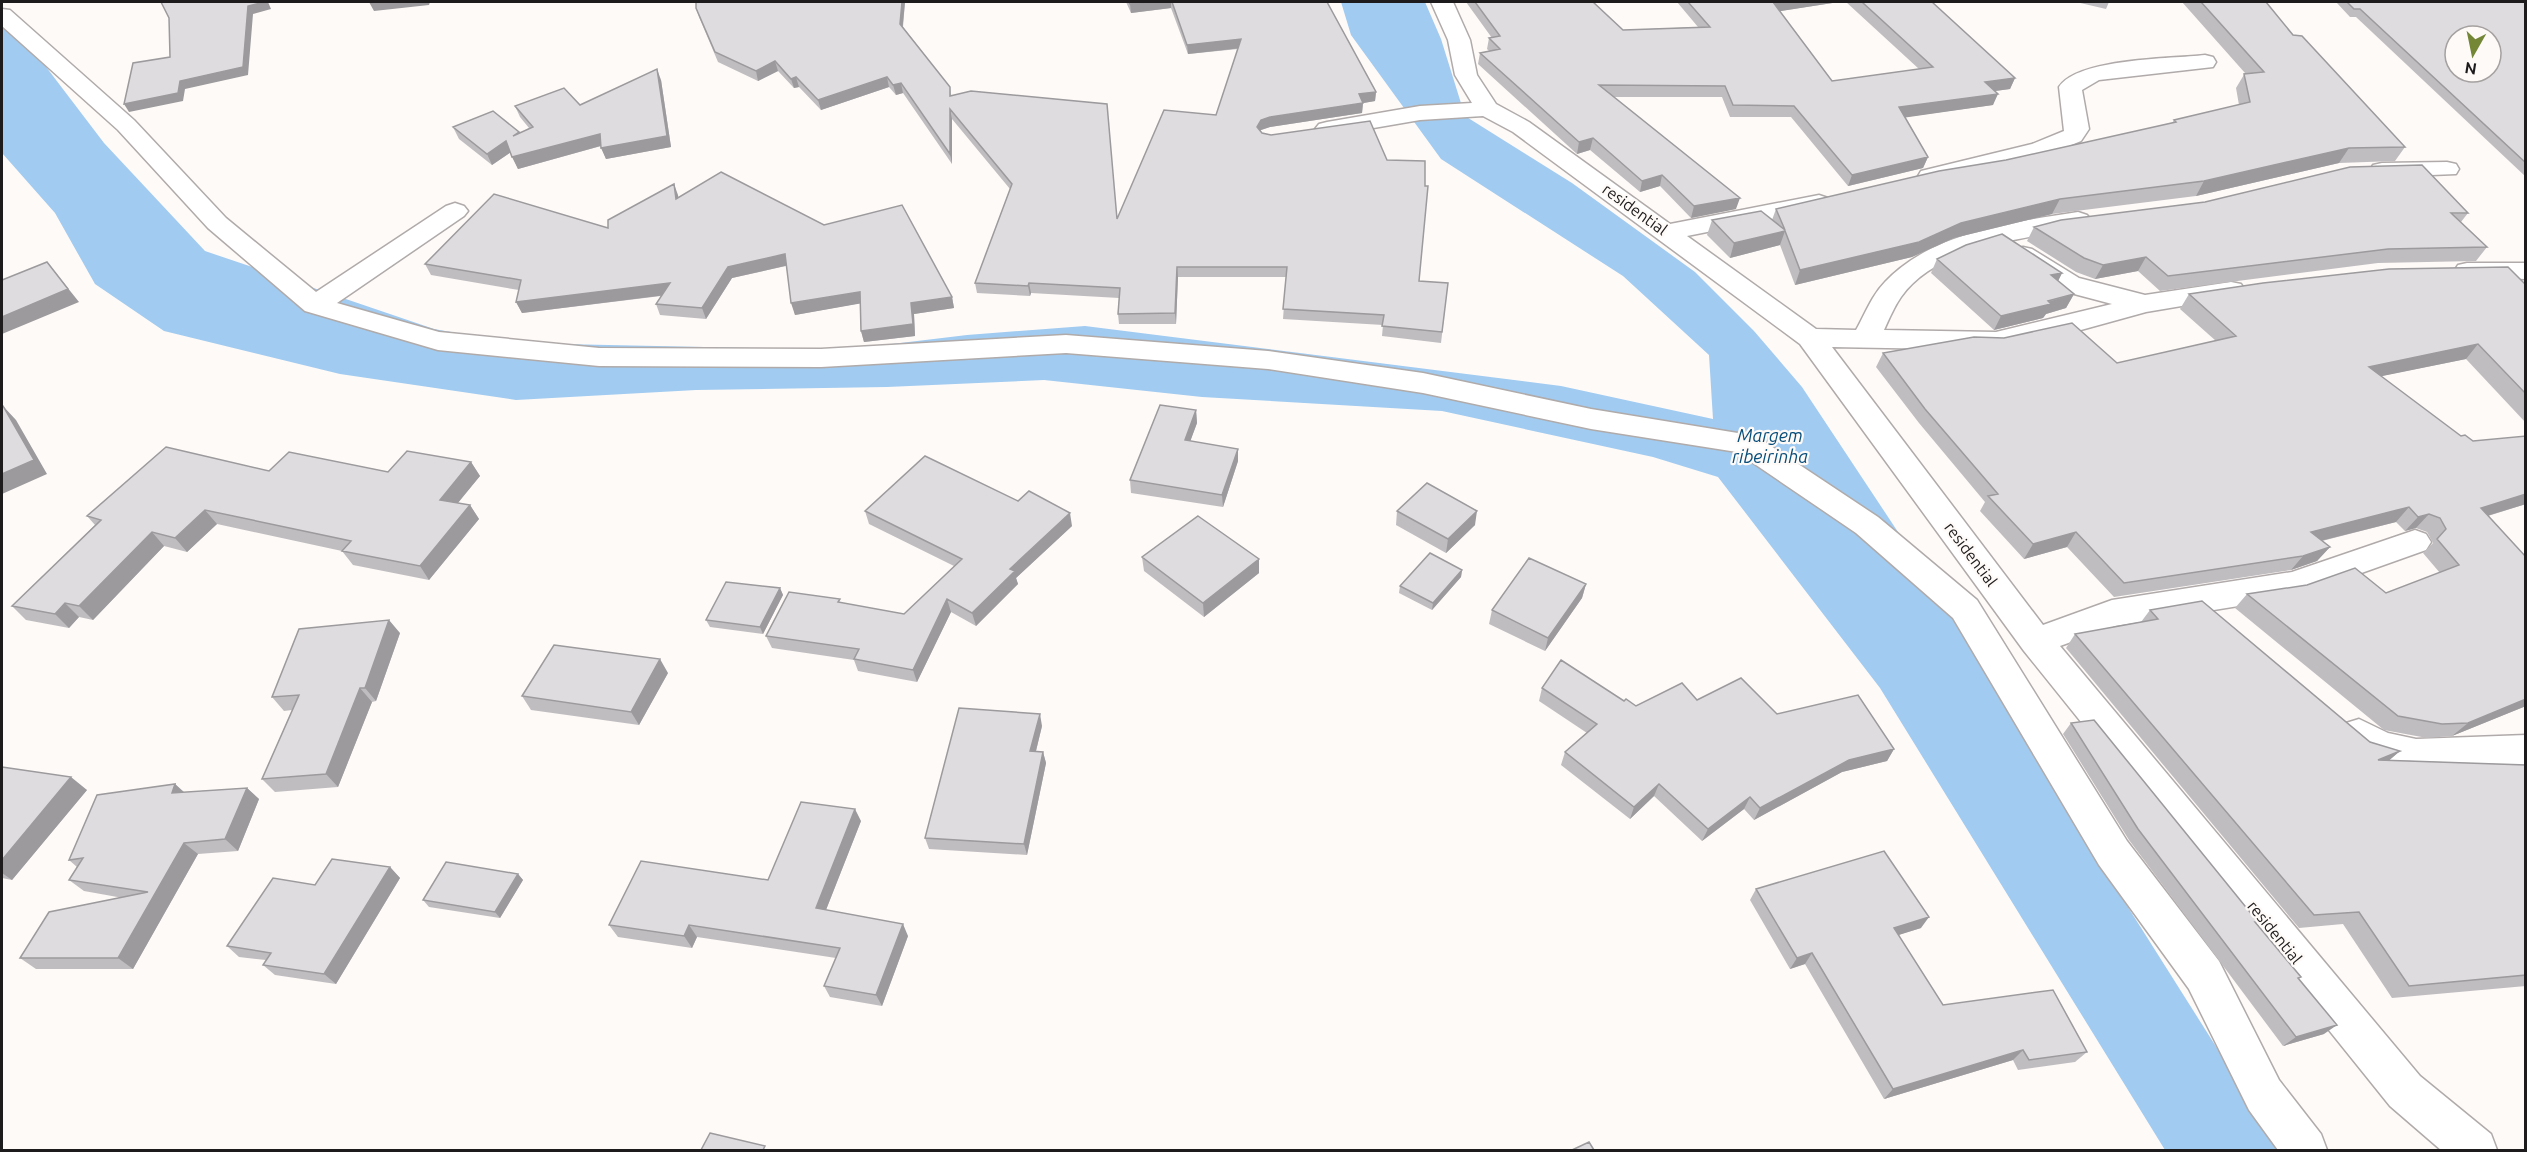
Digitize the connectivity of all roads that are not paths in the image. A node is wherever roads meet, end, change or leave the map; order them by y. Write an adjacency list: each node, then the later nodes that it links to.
1 (1442, 2): 4 (street)
2 (2, 15): 18 (street)
3 (2205, 62): 8 (street)
4 (1487, 109): 5 (street); 12 (street, residential)
5 (1305, 132)
6 (2446, 169): 7 (street)
7 (2358, 171)
8 (1902, 183)
9 (1845, 197): 12 (street)
10 (455, 211): 18 (street)
11 (2104, 216): 13 (street)
12 (1668, 232): 19 (street, residential)
13 (2000, 236): 17 (street); 20 (street)
14 (2445, 271): 15 (street)
15 (2526, 271)
16 (2253, 287): 17 (street)
17 (2145, 304): 20 (street)
18 (315, 305): 27 (street)
19 (1810, 338): 20 (street); 24 (street, residential)
20 (1866, 338)
21 (2415, 542): 22 (street)
22 (2199, 600): 23 (street); 24 (street)
23 (2235, 630)
24 (2036, 641): 28 (street, residential)
25 (2337, 716): 26 (street)
26 (2526, 750)
27 (2305, 1150)
28 (2475, 1150)

